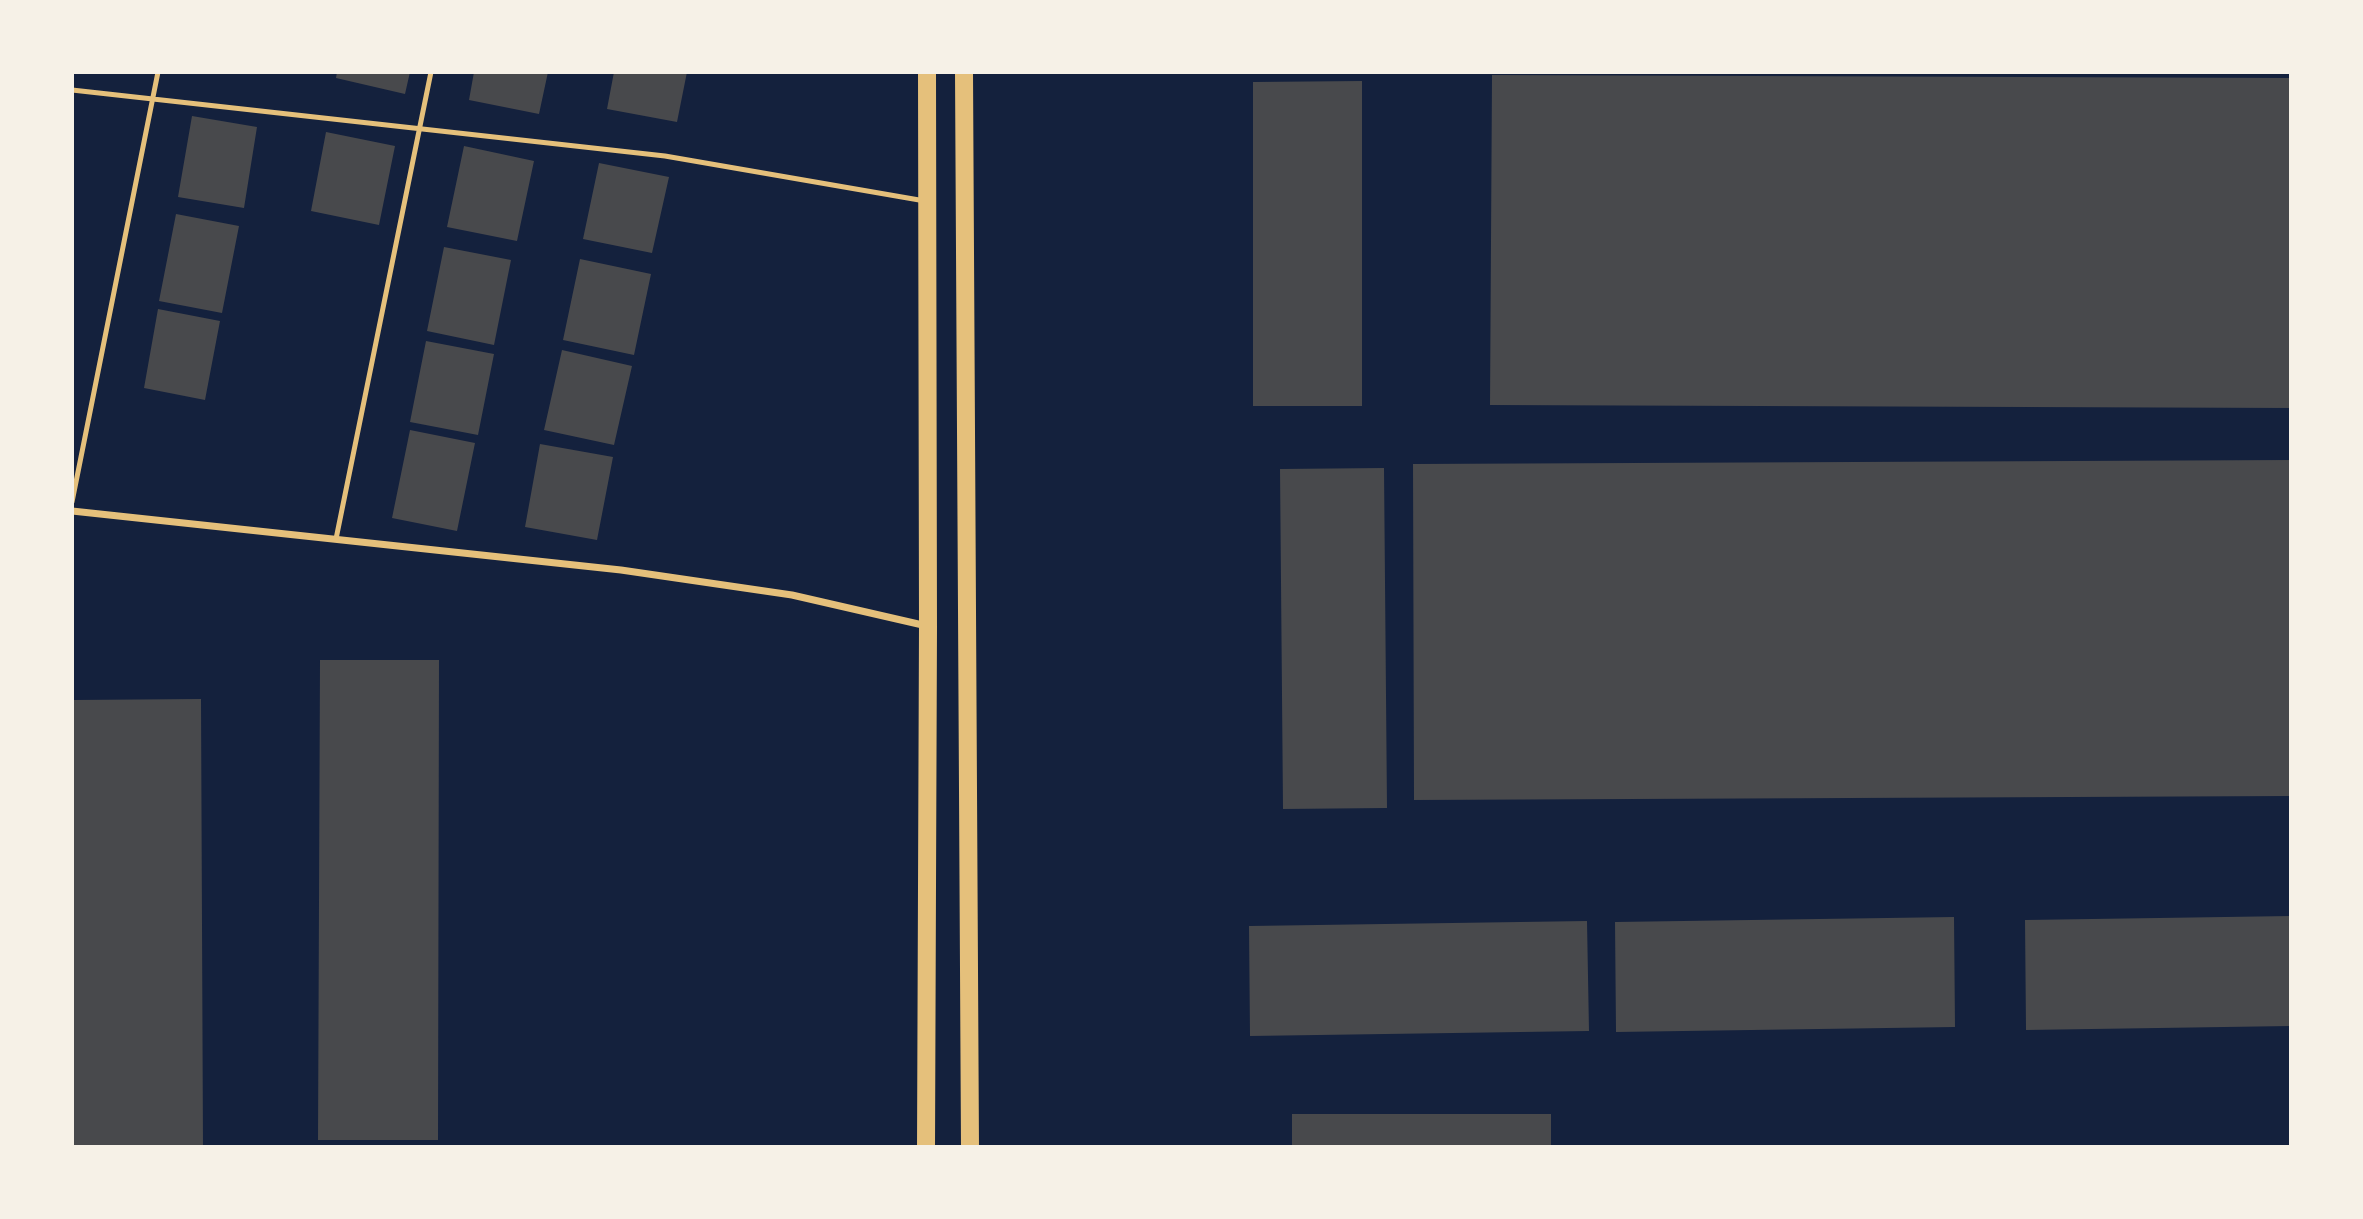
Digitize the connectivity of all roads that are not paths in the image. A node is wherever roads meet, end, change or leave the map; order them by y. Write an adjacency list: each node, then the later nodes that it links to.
1 (158, 72): 6 (lane)
2 (431, 72): 7 (lane)
3 (927, 72): 8 (main road)
4 (964, 72): 14 (main road)
5 (72, 90): 6 (lane)
6 (153, 100): 7 (lane); 9 (lane)
7 (419, 129): 8 (lane); 11 (lane)
8 (929, 202): 12 (main road)
9 (72, 502)
10 (72, 511): 11 (street)
11 (335, 539): 12 (street)
12 (928, 626): 13 (main road)
13 (926, 1147)
14 (970, 1147)

